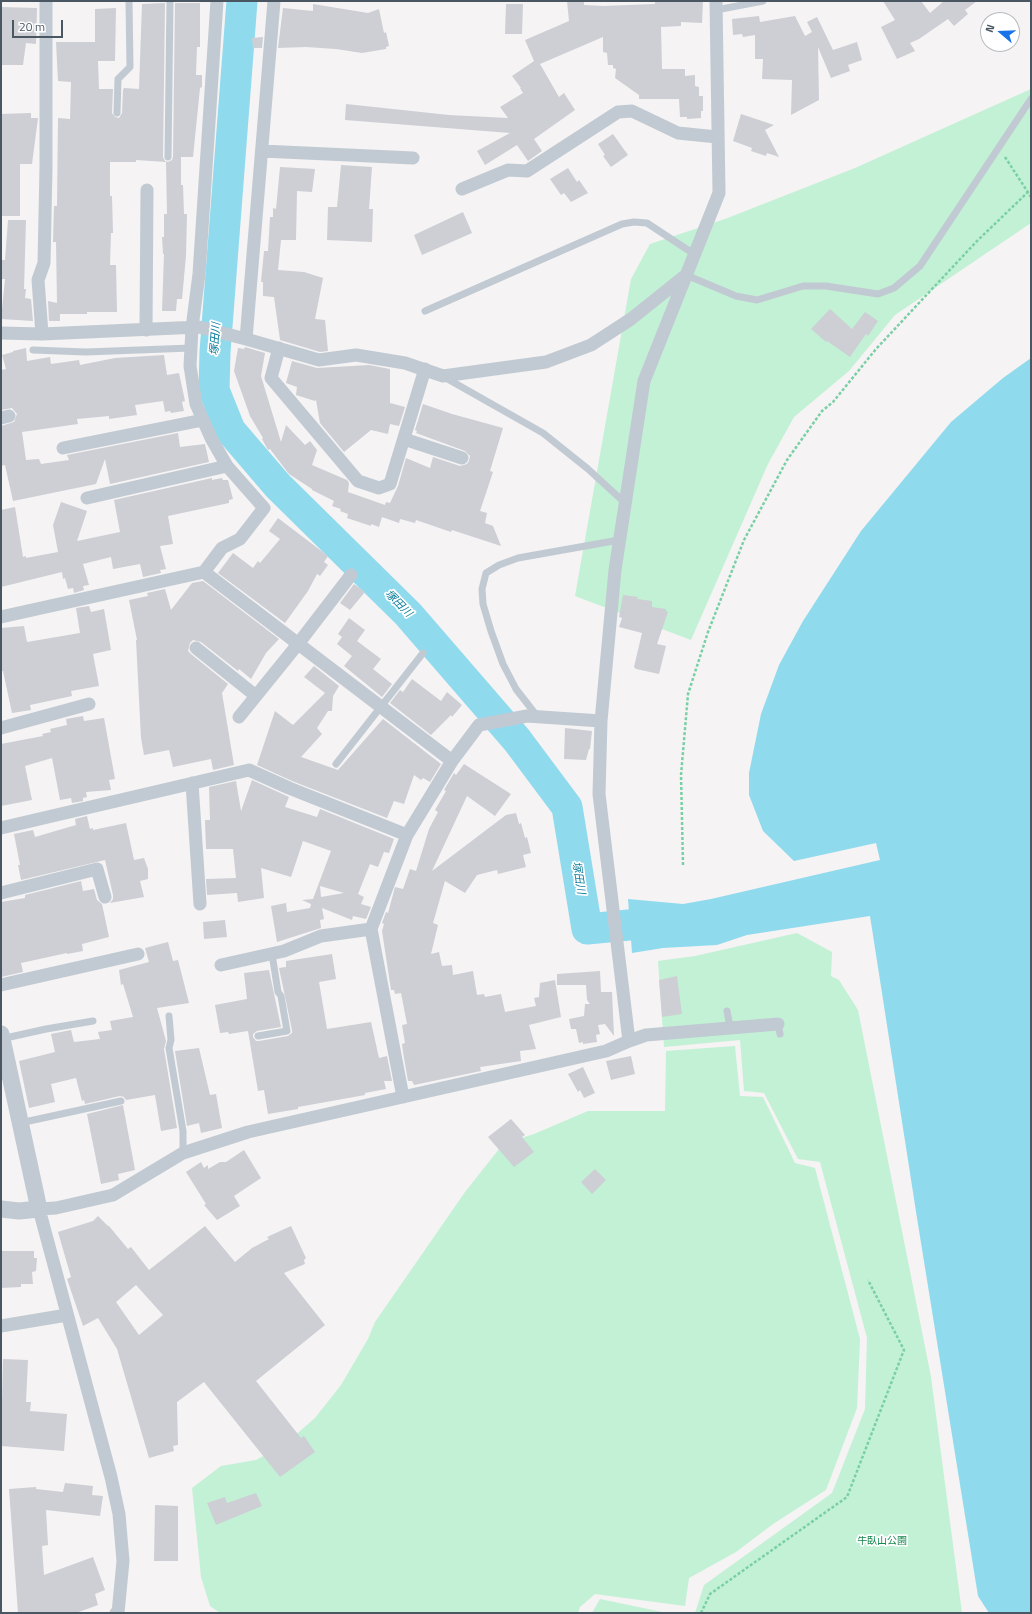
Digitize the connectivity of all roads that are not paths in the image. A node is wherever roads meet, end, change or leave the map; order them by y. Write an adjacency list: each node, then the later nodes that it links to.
1 (46, 1): 22 (street)
2 (129, 1): 9 (lane)
3 (170, 1): 12 (lane)
4 (217, 1): 19 (street)
5 (274, 1): 11 (street)
6 (763, 1): 7 (lane)
7 (716, 6): 10 (street)
8 (1031, 99): 17 (lane)
9 (117, 113)
10 (717, 137): 14 (street); 16 (street)
11 (262, 151): 13 (street); 23 (street)
12 (168, 157)
13 (413, 158)
14 (462, 189)
15 (147, 190): 20 (street)
16 (694, 254): 17 (street); 18 (lane)
17 (686, 275): 28 (street); 35 (street)
18 (425, 311)
19 (196, 328): 20 (street); 23 (street); 24 (street)
20 (146, 330): 22 (street)
21 (1, 333): 22 (street)
22 (42, 334)
23 (243, 338): 25 (street)
24 (191, 348): 26 (lane); 29 (street)
25 (279, 348): 27 (street); 30 (street)
26 (33, 350)
27 (425, 369): 28 (street); 30 (street)
28 (443, 376): 35 (lane)
29 (203, 420): 31 (street); 33 (street)
30 (404, 439): 32 (street)
31 (63, 448)
32 (462, 458)
33 (227, 466): 34 (street); 37 (street)
34 (87, 498)
35 (625, 503): 36 (street)
36 (619, 540): 46 (lane); 48 (street)
37 (204, 572): 39 (street); 40 (street)
38 (351, 575): 40 (street)
39 (1, 618)
40 (298, 644): 43 (street); 45 (street)
41 (196, 648): 43 (street)
42 (423, 653): 45 (lane)
43 (256, 696): 47 (street)
44 (88, 704): 49 (street)
45 (381, 707): 50 (street); 51 (lane)
46 (532, 716): 48 (street); 50 (street)
47 (239, 717)
48 (601, 721): 70 (street)
49 (1, 728)
50 (452, 761): 54 (street)
51 (336, 764)
52 (192, 783): 53 (street); 54 (street); 57 (street)
53 (1, 828)
54 (407, 835): 58 (street)
55 (1, 893): 56 (street)
56 (105, 897)
57 (200, 904)
58 (371, 929): 60 (street); 71 (street)
59 (138, 954): 62 (street)
60 (272, 954): 61 (street); 68 (lane)
61 (221, 965)
62 (1, 985)
63 (726, 1011): 66 (lane)
64 (169, 1016): 74 (lane)
65 (93, 1021): 69 (lane)
66 (730, 1027): 67 (street); 70 (street)
67 (779, 1029)
68 (258, 1036)
69 (1, 1037): 73 (street)
70 (629, 1041): 71 (street)
71 (403, 1098): 74 (street)
72 (121, 1101): 73 (lane)
73 (20, 1123): 76 (street)
74 (184, 1153): 76 (street)
75 (1, 1208): 76 (street)
76 (39, 1209): 77 (street)
77 (67, 1315): 78 (street); 79 (street)
78 (1, 1326)
79 (117, 1613)

